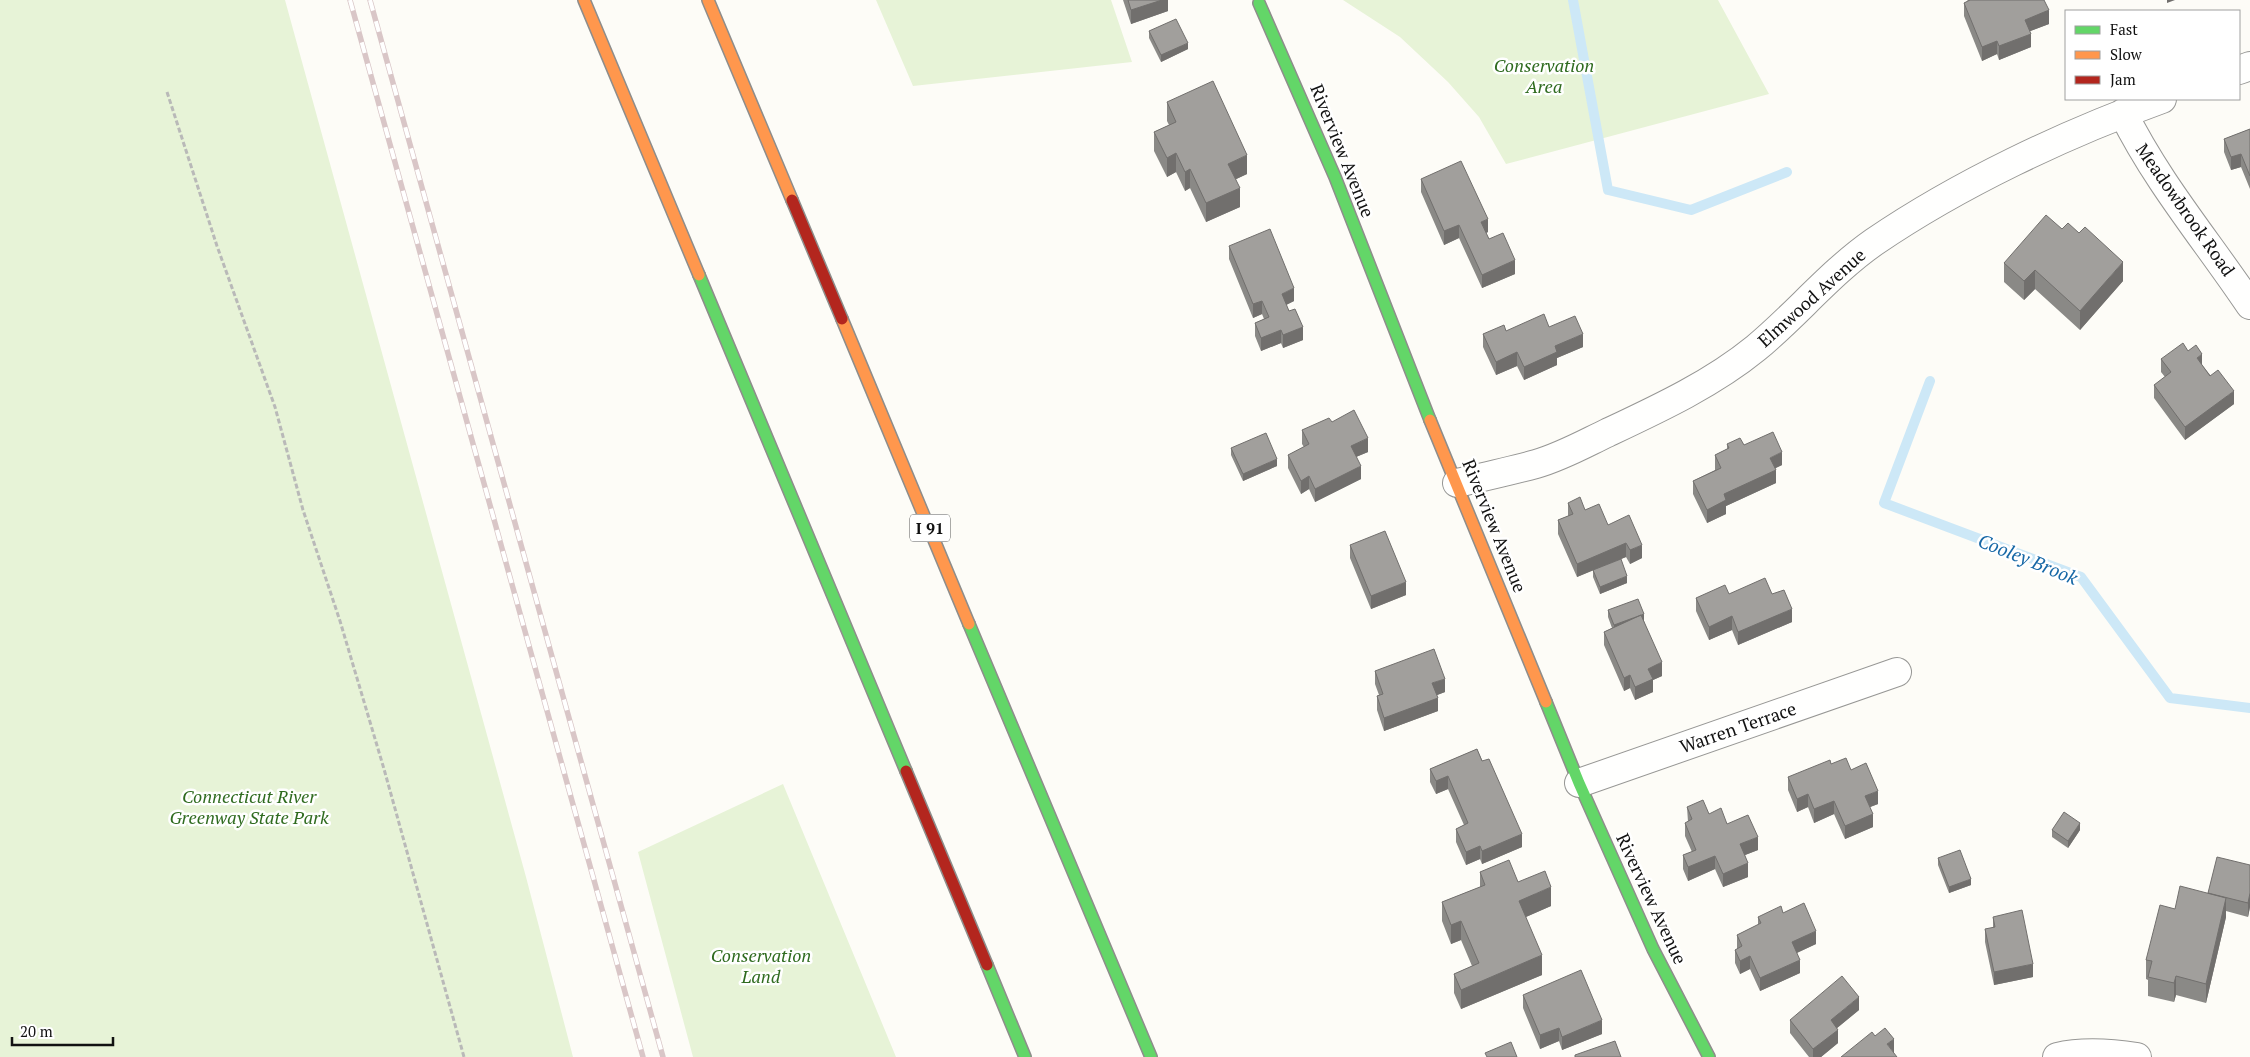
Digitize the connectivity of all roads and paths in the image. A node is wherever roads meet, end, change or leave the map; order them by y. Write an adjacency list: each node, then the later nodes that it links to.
1 (584, 0): 12 (main road)
2 (708, 0): 13 (main road, I 91)
3 (1259, 3): 8 (main road, Riverview Avenue)
4 (168, 92): 11 (path)
5 (2159, 100): 6 (street, Elmwood Avenue)
6 (2123, 113): 7 (street, Meadowbrook Road); 8 (street, Elmwood Avenue)
7 (2250, 305)
8 (1457, 483): 10 (main road, Riverview Avenue)
9 (1897, 672): 10 (street, Warren Terrace)
10 (1579, 783): 14 (main road, Riverview Avenue)
11 (464, 1057)
12 (1025, 1057)
13 (1151, 1057)
14 (1709, 1057)
15 (2056, 1057): 16 (street)
16 (2137, 1057)

